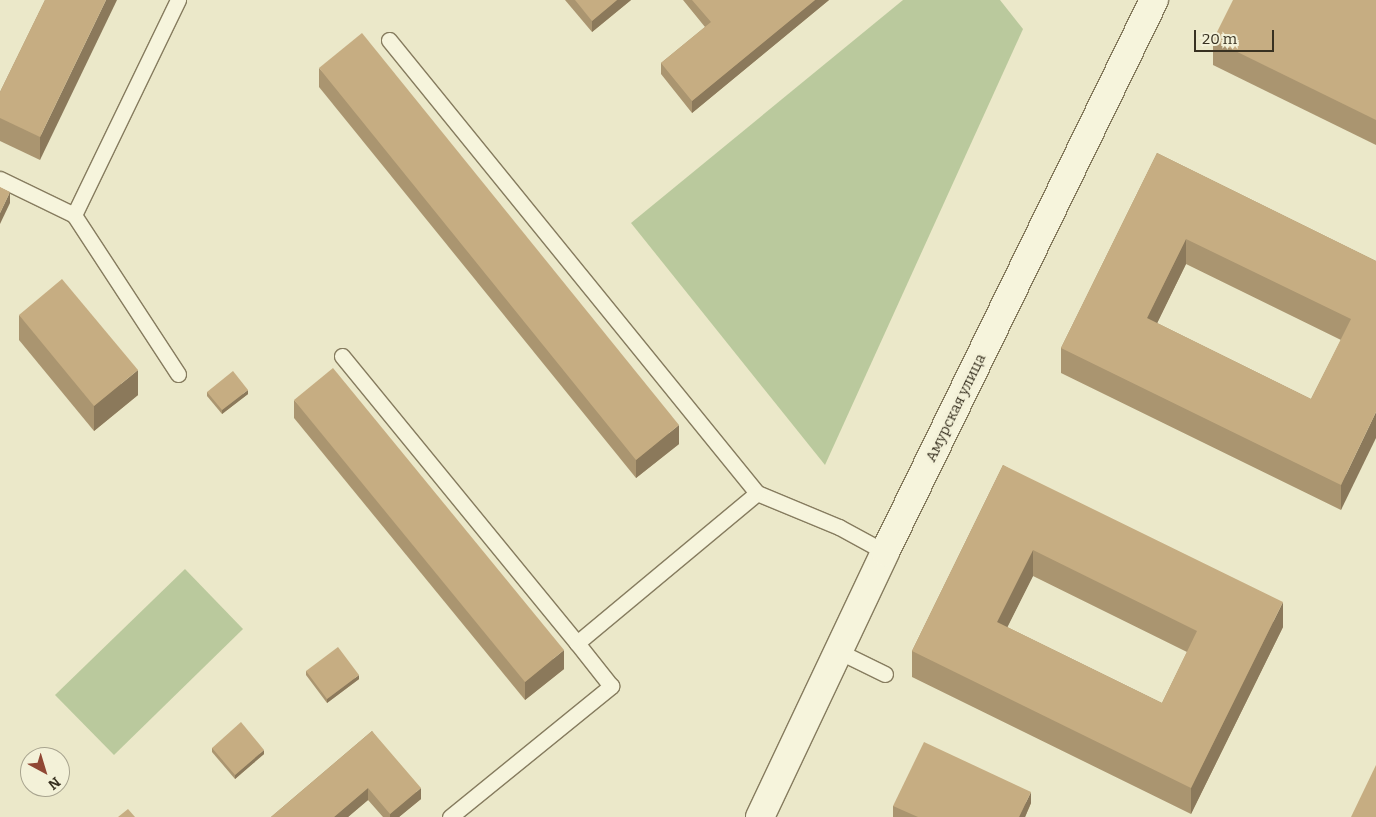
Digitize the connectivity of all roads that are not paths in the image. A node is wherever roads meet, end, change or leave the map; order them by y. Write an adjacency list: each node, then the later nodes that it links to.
1 (178, 0): 5 (lane)
2 (1154, 0): 9 (street, Амурская улица)
3 (389, 40): 8 (lane)
4 (0, 179): 5 (lane)
5 (74, 215): 7 (lane)
6 (342, 356): 10 (lane)
7 (178, 374)
8 (757, 493): 9 (lane); 10 (lane)
9 (885, 552): 11 (street, Амурская улица)
10 (577, 643): 13 (lane)
11 (840, 652): 12 (lane); 14 (street, Амурская улица)
12 (885, 674)
13 (450, 817)
14 (760, 817)

